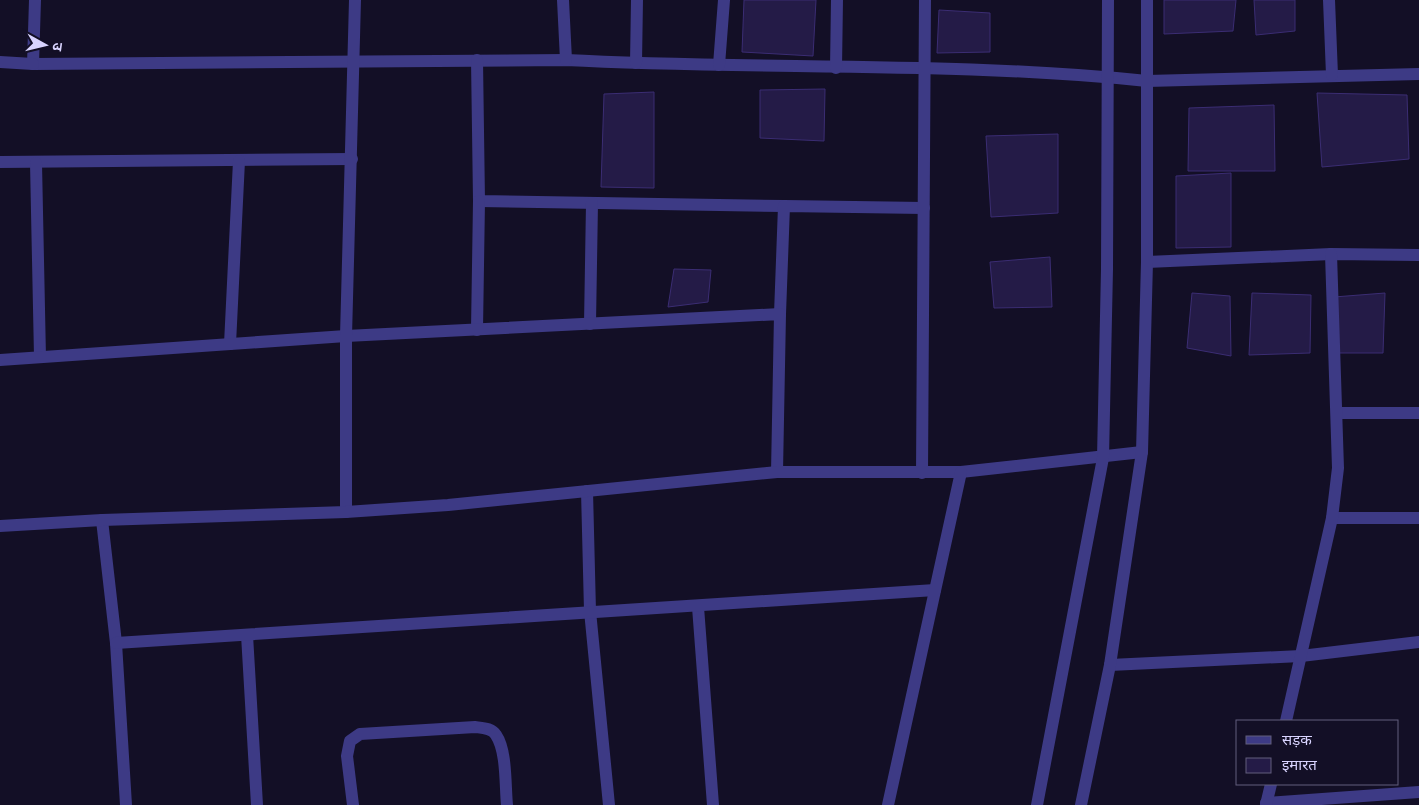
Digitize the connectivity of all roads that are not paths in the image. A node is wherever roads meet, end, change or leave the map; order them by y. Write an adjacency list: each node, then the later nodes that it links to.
1 (35, 0): 16 (street)
2 (355, 0): 11 (street)
3 (563, 0): 13 (street)
4 (637, 0): 15 (street)
5 (724, 0): 17 (street)
6 (837, 0): 18 (street)
7 (925, 0): 19 (street)
8 (1108, 0): 22 (street)
9 (1148, 0): 23 (street)
10 (1329, 0): 21 (street)
11 (353, 60): 12 (street); 16 (street); 24 (street)
12 (477, 60): 13 (street); 28 (street)
13 (566, 60): 15 (street)
14 (0, 62): 16 (street)
15 (636, 63): 17 (street)
16 (33, 64)
17 (719, 65): 18 (street)
18 (836, 68): 19 (street)
19 (924, 68): 22 (street); 31 (street)
20 (1419, 74): 21 (street)
21 (1332, 75): 23 (street)
22 (1108, 77): 23 (street); 45 (street)
23 (1147, 81): 34 (street)
24 (352, 159): 25 (street); 38 (street)
25 (239, 161): 27 (street); 39 (street)
26 (0, 162): 27 (street)
27 (36, 163): 40 (street)
28 (479, 201): 29 (street); 37 (street)
29 (592, 203): 30 (street); 36 (street)
30 (784, 206): 31 (street); 35 (street)
31 (924, 208): 48 (street)
32 (1331, 254): 33 (street); 34 (street); 42 (street)
33 (1419, 255)
34 (1147, 262): 44 (street)
35 (780, 314): 36 (street); 46 (street)
36 (590, 324): 37 (street)
37 (477, 330): 38 (street)
38 (346, 336): 39 (street); 50 (street)
39 (230, 344): 40 (street)
40 (40, 357): 41 (street)
41 (0, 360)
42 (1337, 413): 43 (street); 51 (street)
43 (1419, 413)
44 (1142, 452): 45 (street); 62 (street)
45 (1103, 458): 47 (street); 74 (street)
46 (777, 472): 48 (street); 49 (street)
47 (961, 472): 48 (street); 55 (street)
48 (922, 473)
49 (587, 490): 50 (street); 57 (street)
50 (346, 512): 53 (street)
51 (1332, 518): 52 (street); 61 (street)
52 (1419, 518)
53 (102, 520): 54 (street); 60 (street)
54 (0, 526)
55 (935, 590): 56 (street); 73 (street)
56 (698, 607): 57 (street); 72 (street)
57 (590, 611): 58 (street); 71 (street)
58 (247, 635): 60 (street); 68 (street)
59 (1419, 642): 61 (street)
60 (116, 643): 67 (street)
61 (1301, 656): 62 (street); 63 (street)
62 (1110, 665): 75 (street)
63 (1286, 720)
64 (1270, 785): 66 (street)
65 (1419, 792): 66 (street)
66 (1266, 804)
67 (126, 805)
68 (257, 805)
69 (354, 805): 70 (street)
70 (507, 805)
71 (609, 805)
72 (713, 805)
73 (888, 805)
74 (1037, 805)
75 (1081, 805)

